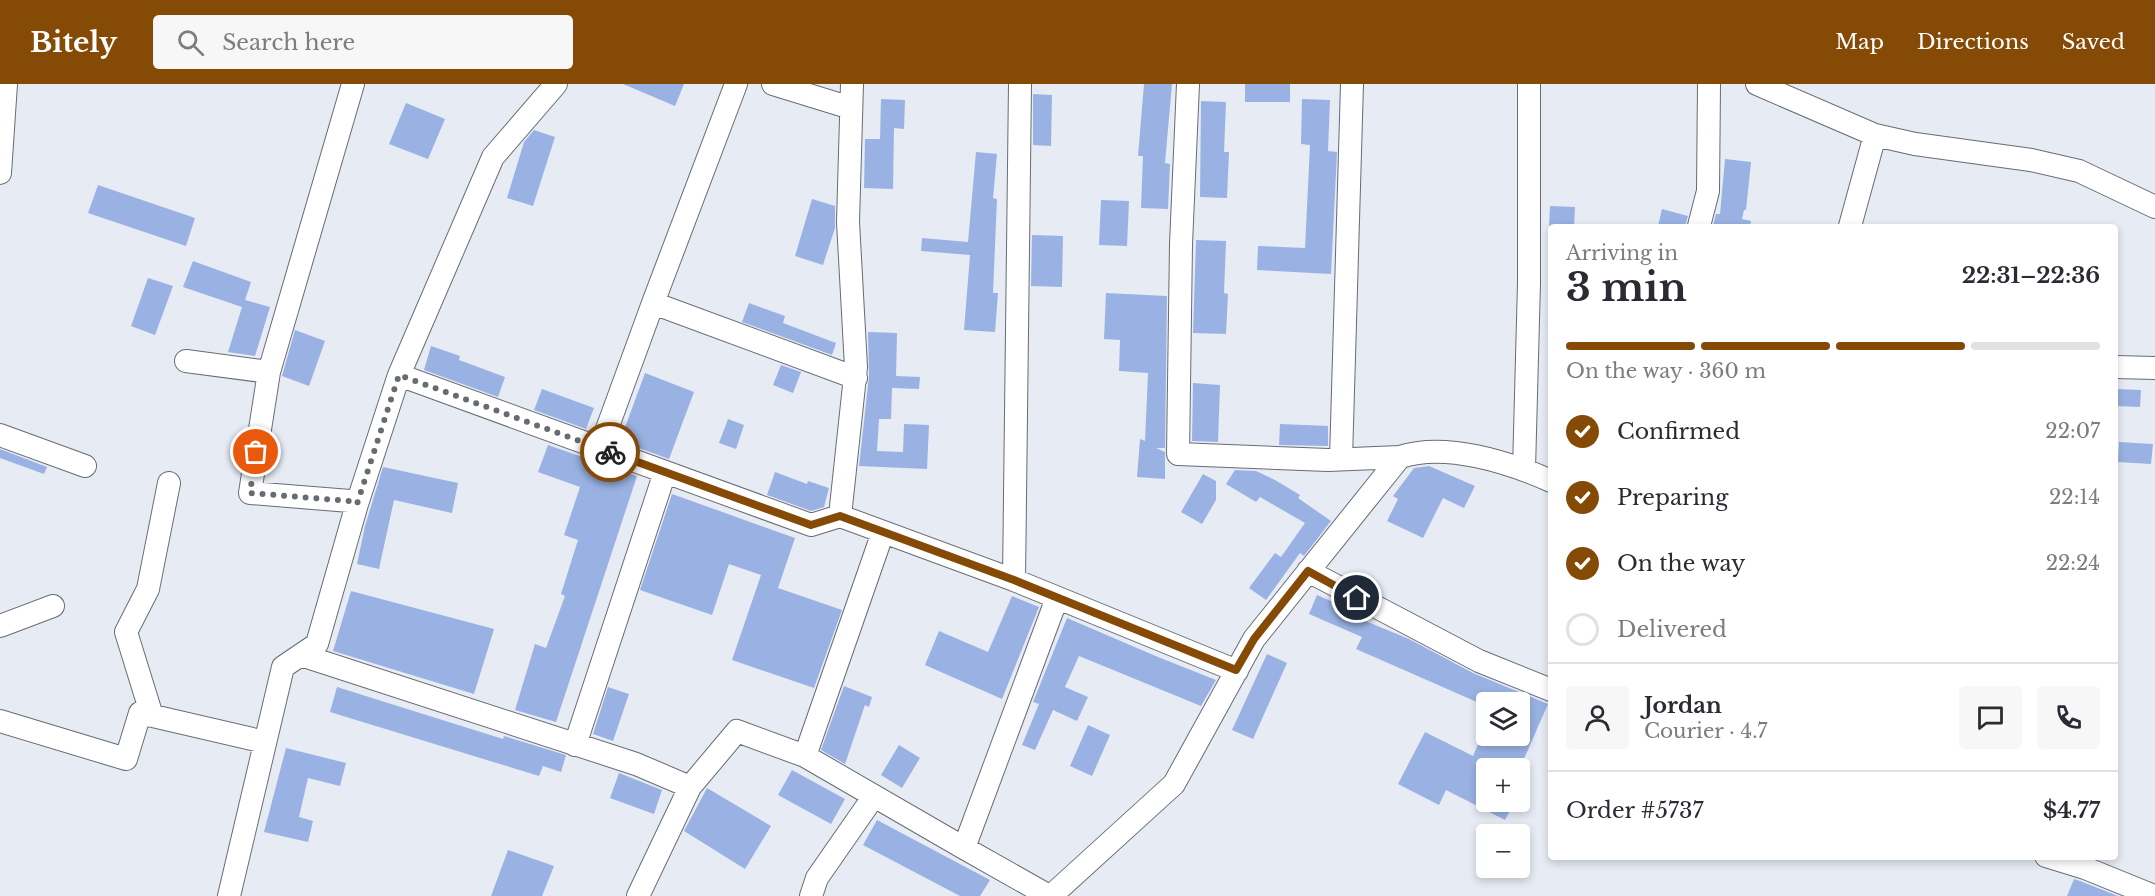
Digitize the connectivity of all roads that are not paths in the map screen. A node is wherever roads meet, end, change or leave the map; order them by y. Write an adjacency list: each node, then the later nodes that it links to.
1 (6, 84): 15 (street)
2 (353, 84): 23 (street)
3 (555, 84): 24 (street)
4 (736, 84): 19 (street)
5 (773, 84): 13 (street)
6 (852, 84): 13 (street)
7 (1020, 84): 39 (street)
8 (1188, 84): 29 (street)
9 (1352, 84): 29 (street)
10 (1529, 84): 31 (street)
11 (1709, 84): 17 (street)
12 (1757, 84): 14 (street)
13 (851, 108): 25 (street)
14 (1875, 135): 16 (street); 18 (street)
15 (0, 173)
16 (2155, 207)
17 (1700, 224)
18 (1851, 224)
19 (653, 303): 25 (street); 27 (street)
20 (186, 361): 23 (street)
21 (2118, 368): 22 (street)
22 (2155, 368)
23 (269, 372): 35 (street)
24 (399, 375): 27 (street); 35 (street)
25 (856, 378): 36 (street)
26 (0, 435): 30 (street)
27 (600, 448): 32 (street)
28 (1400, 457): 29 (street); 31 (street); 38 (street)
29 (1341, 459)
30 (85, 466)
31 (1524, 469): 33 (street)
32 (665, 472): 36 (street); 49 (street)
33 (1548, 480)
34 (169, 483): 46 (street)
35 (357, 504): 43 (street)
36 (840, 516): 37 (street)
37 (883, 532): 39 (street); 50 (street)
38 (1308, 571): 44 (street); 45 (street)
39 (1014, 580): 40 (street)
40 (1057, 598): 44 (street); 53 (street)
41 (53, 606): 42 (street)
42 (0, 626)
43 (301, 655): 48 (street); 49 (street)
44 (1236, 670): 58 (street)
45 (1548, 689)
46 (152, 716): 47 (street); 48 (street)
47 (0, 721)
48 (265, 742): 55 (street)
49 (575, 745): 51 (street)
50 (805, 756): 51 (street); 52 (street)
51 (690, 787): 56 (street)
52 (874, 796): 53 (street); 57 (street)
53 (964, 848): 58 (street)
54 (2059, 860): 59 (street)
55 (229, 896)
56 (638, 896)
57 (811, 896)
58 (1050, 896)
59 (2154, 896)

